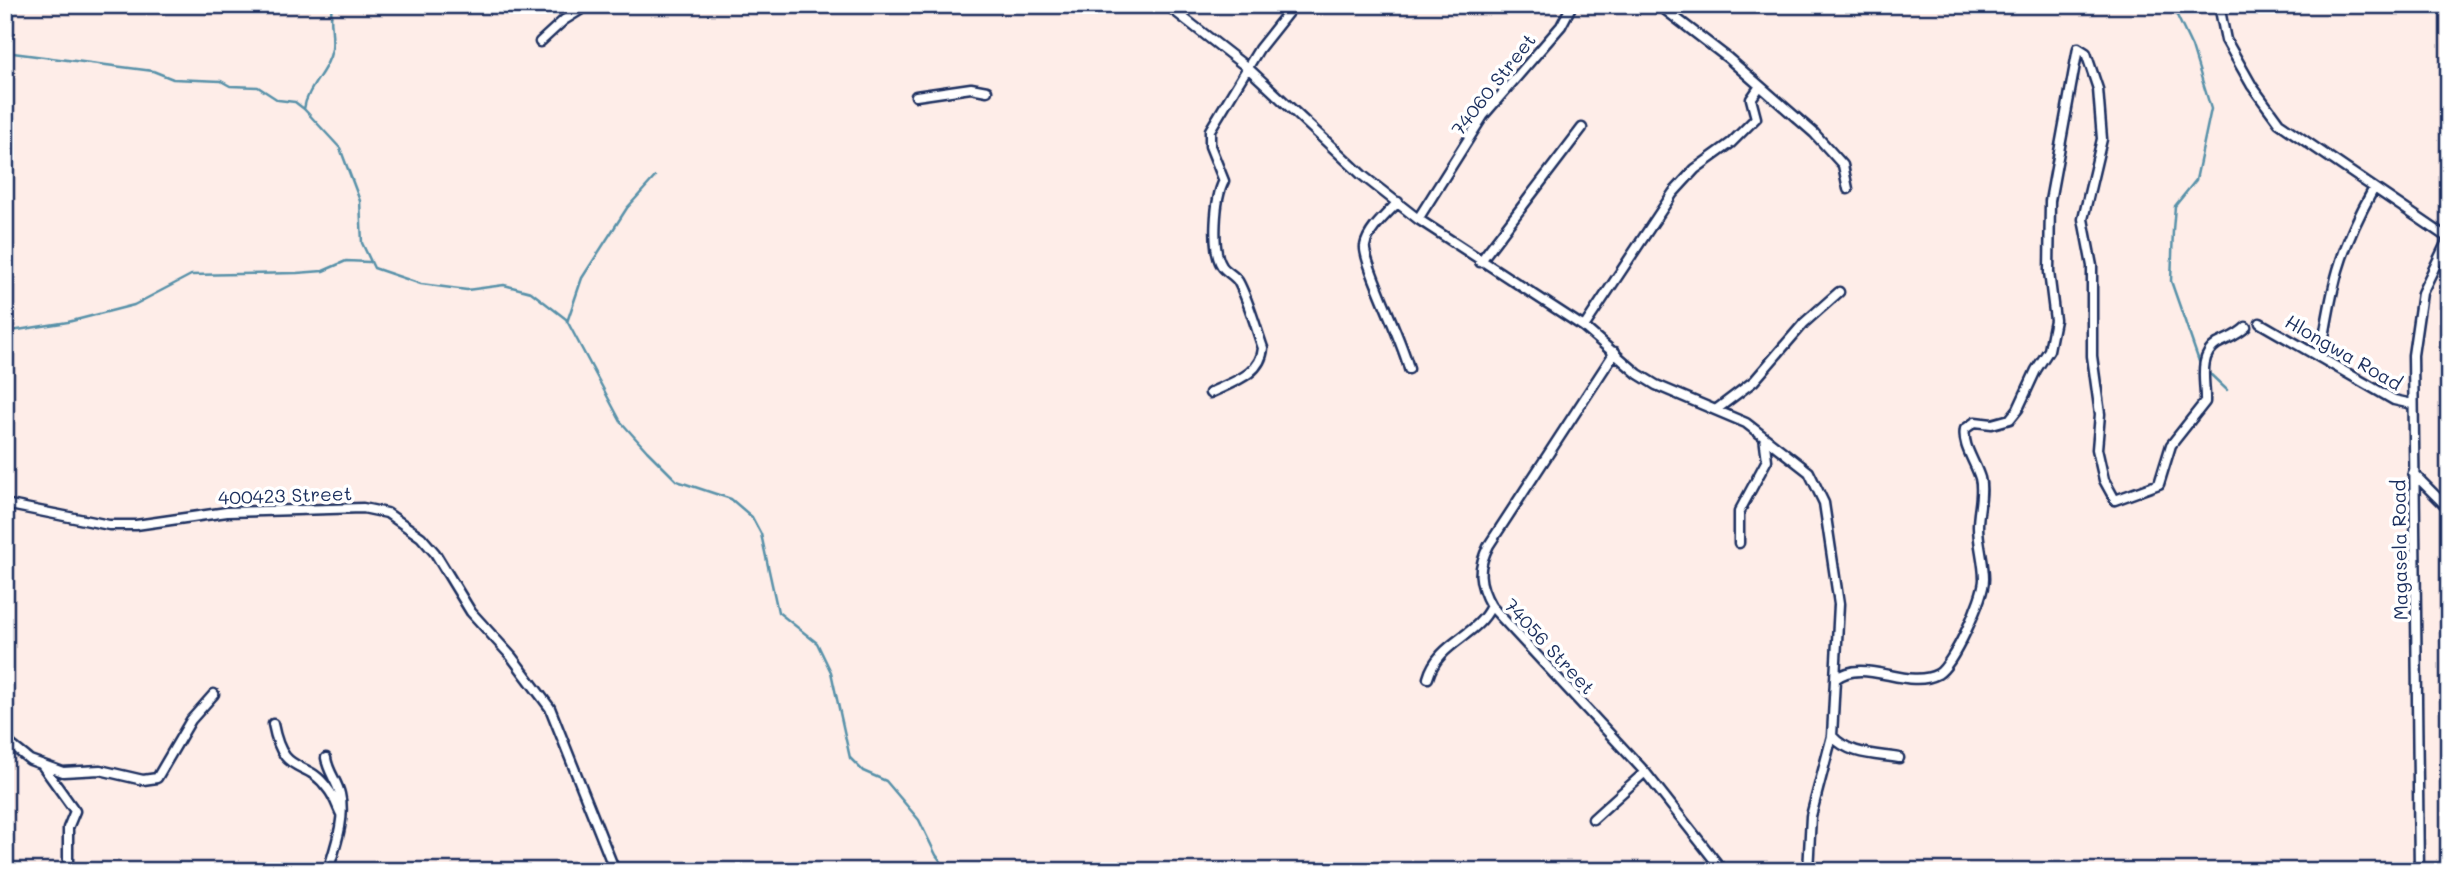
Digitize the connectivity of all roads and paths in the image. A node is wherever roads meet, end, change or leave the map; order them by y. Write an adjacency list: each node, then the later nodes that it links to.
1 (552, 5): 2 (street)
2 (588, 5): 8 (street)
3 (1167, 5): 9 (street)
4 (1294, 5): 9 (street)
5 (1572, 5): 17 (street, 74060 Street)
6 (1659, 5): 10 (street)
7 (2220, 5): 14 (street)
8 (540, 42)
9 (1249, 69): 16 (street); 30 (street)
10 (1760, 86): 15 (street); 25 (street)
11 (987, 91): 12 (street)
12 (916, 96)
13 (1582, 128): 21 (street)
14 (2374, 188): 18 (street); 28 (street)
15 (1848, 189)
16 (1398, 202): 17 (street); 29 (street)
17 (1418, 219): 21 (street)
18 (2448, 237): 19 (street); 31 (street, Magasela Road)
19 (2449, 243)
20 (2449, 260): 22 (street)
21 (1480, 262): 25 (street)
22 (2449, 270)
23 (1839, 292): 32 (street)
24 (2260, 323): 28 (street, Hlongwa Road)
25 (1584, 327): 27 (street)
26 (2246, 327): 40 (street)
27 (1615, 352): 32 (street); 38 (street, 74056 Street)
28 (2321, 356): 31 (street, Hlongwa Road)
29 (1409, 369)
30 (1210, 393)
31 (2412, 404): 34 (street, Magasela Road)
32 (1717, 409): 33 (street)
33 (1764, 437): 37 (street); 40 (street)
34 (2413, 474): 36 (street); 56 (street, Magasela Road)
35 (5, 504): 53 (street, 400423 Street)
36 (2449, 509)
37 (1740, 543)
38 (1491, 606): 39 (street); 48 (street, 74056 Street)
39 (1427, 678)
40 (1835, 679): 43 (street)
41 (214, 694): 47 (street)
42 (273, 724): 49 (street)
43 (1832, 736): 46 (street); 55 (street)
44 (5, 740): 47 (street)
45 (326, 758): 49 (street)
46 (1899, 758)
47 (42, 765): 51 (street)
48 (1645, 772): 50 (street); 54 (street, 74056 Street)
49 (341, 814): 52 (street)
50 (1593, 819)
51 (68, 871)
52 (328, 871)
53 (615, 871)
54 (1723, 871)
55 (1808, 871)
56 (2419, 871)

